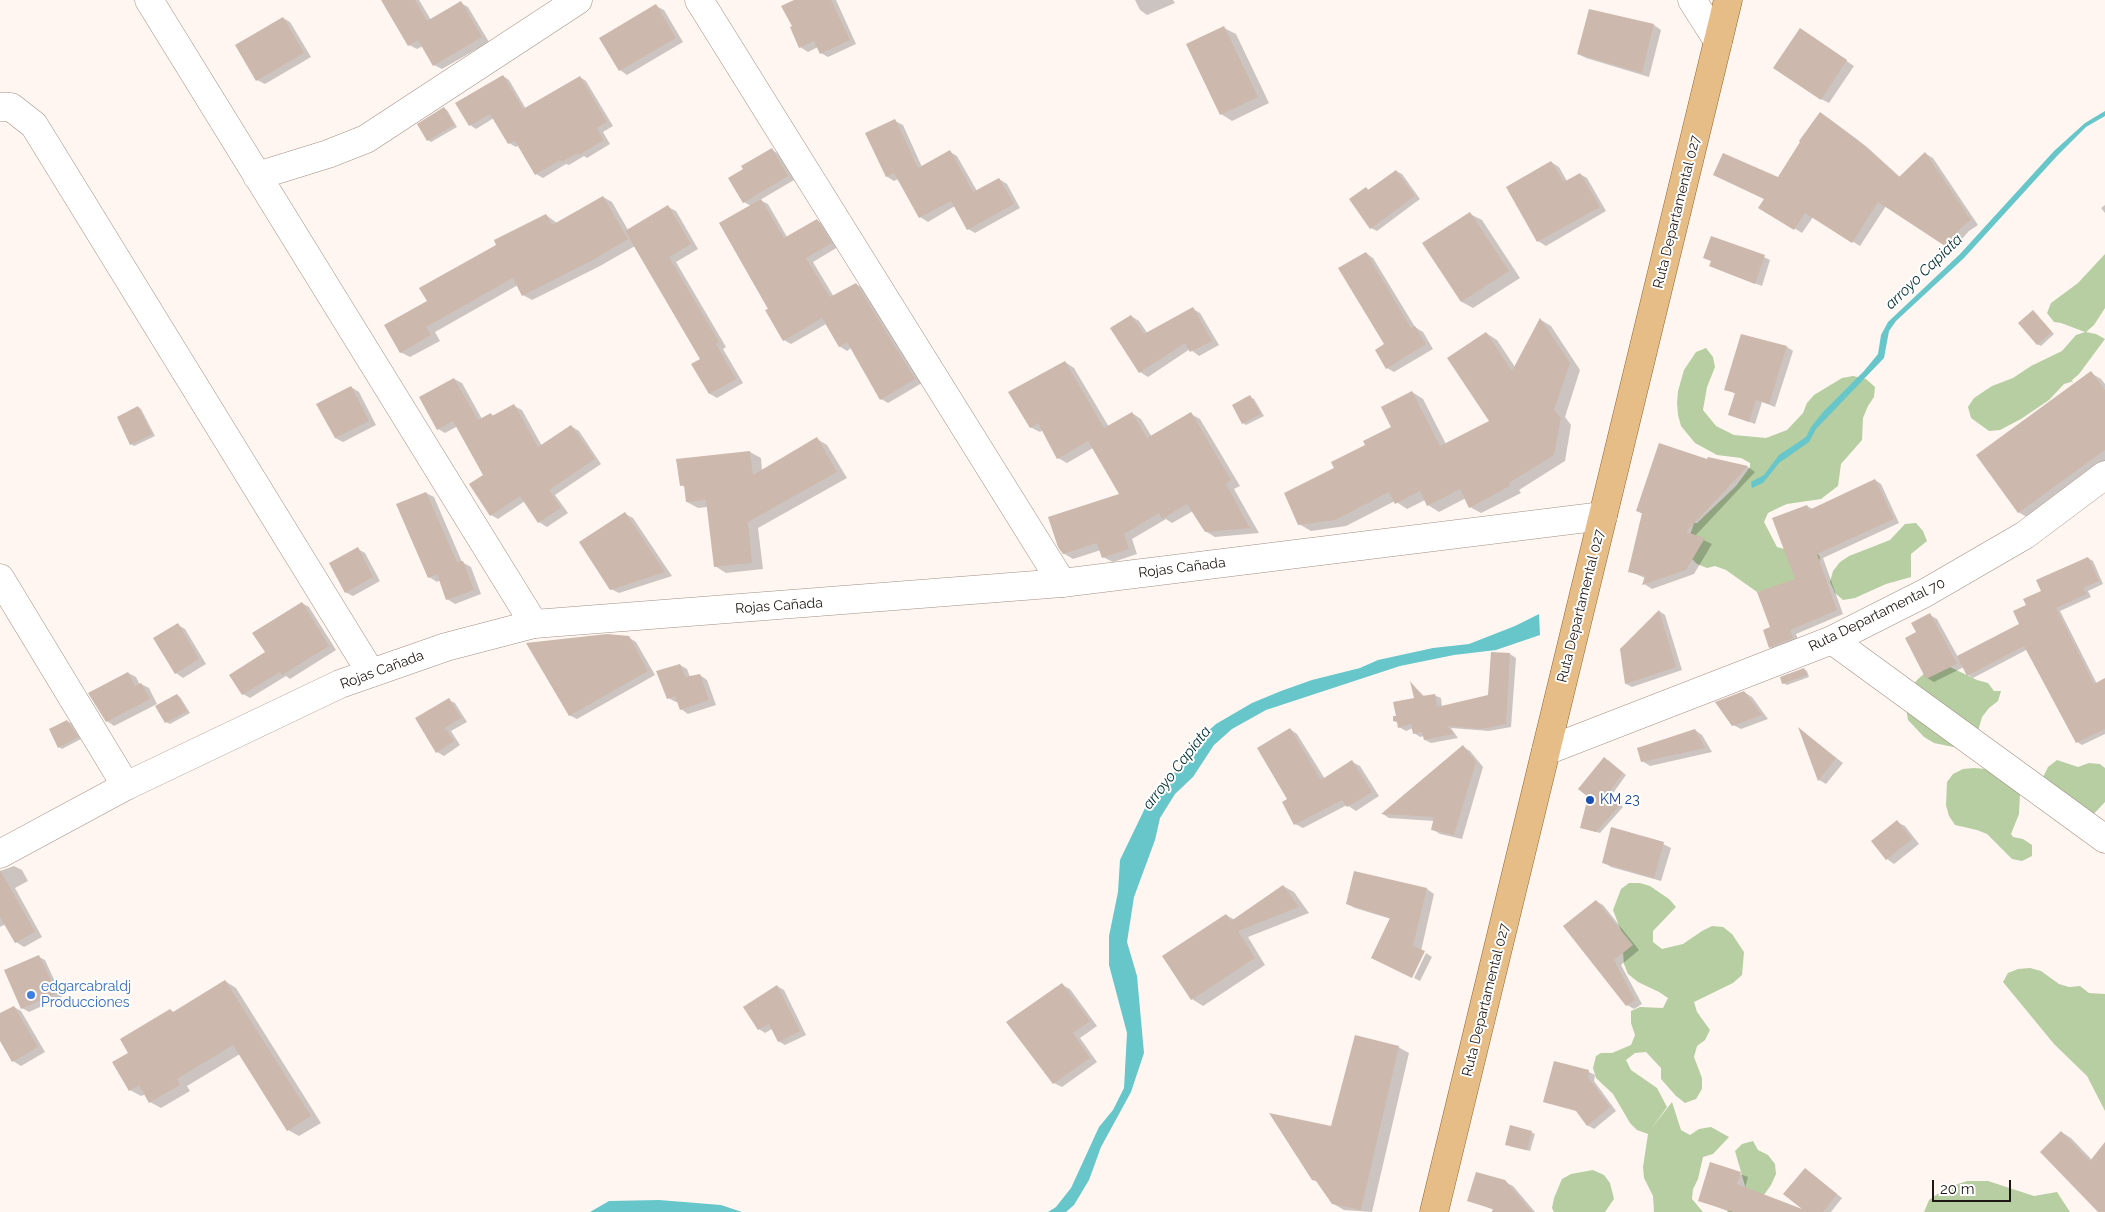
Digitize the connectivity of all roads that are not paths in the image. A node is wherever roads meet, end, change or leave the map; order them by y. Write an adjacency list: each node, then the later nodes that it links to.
1 (149, 0): 8 (street)
2 (578, 0): 8 (street)
3 (699, 0): 12 (street)
4 (1692, 0): 6 (street)
5 (1728, 0): 6 (main road, Ruta Departamental 027)
6 (1718, 41): 10 (main road, Ruta Departamental 027)
7 (0, 107): 15 (street)
8 (257, 176): 13 (street)
9 (2105, 475): 14 (street, Ruta Departamental 70)
10 (1603, 516): 12 (street, Rojas Cañada); 16 (main road, Ruta Departamental 027)
11 (0, 578): 17 (street)
12 (1062, 584): 13 (street, Rojas Cañada)
13 (534, 624): 15 (street, Rojas Cañada)
14 (1832, 640): 16 (street, Ruta Departamental 70); 18 (street)
15 (371, 673): 17 (street, Rojas Cañada)
16 (1546, 751): 20 (main road, Ruta Departamental 027)
17 (126, 786): 19 (street, Rojas Cañada)
18 (2105, 839)
19 (2, 849)
20 (1434, 1212)

